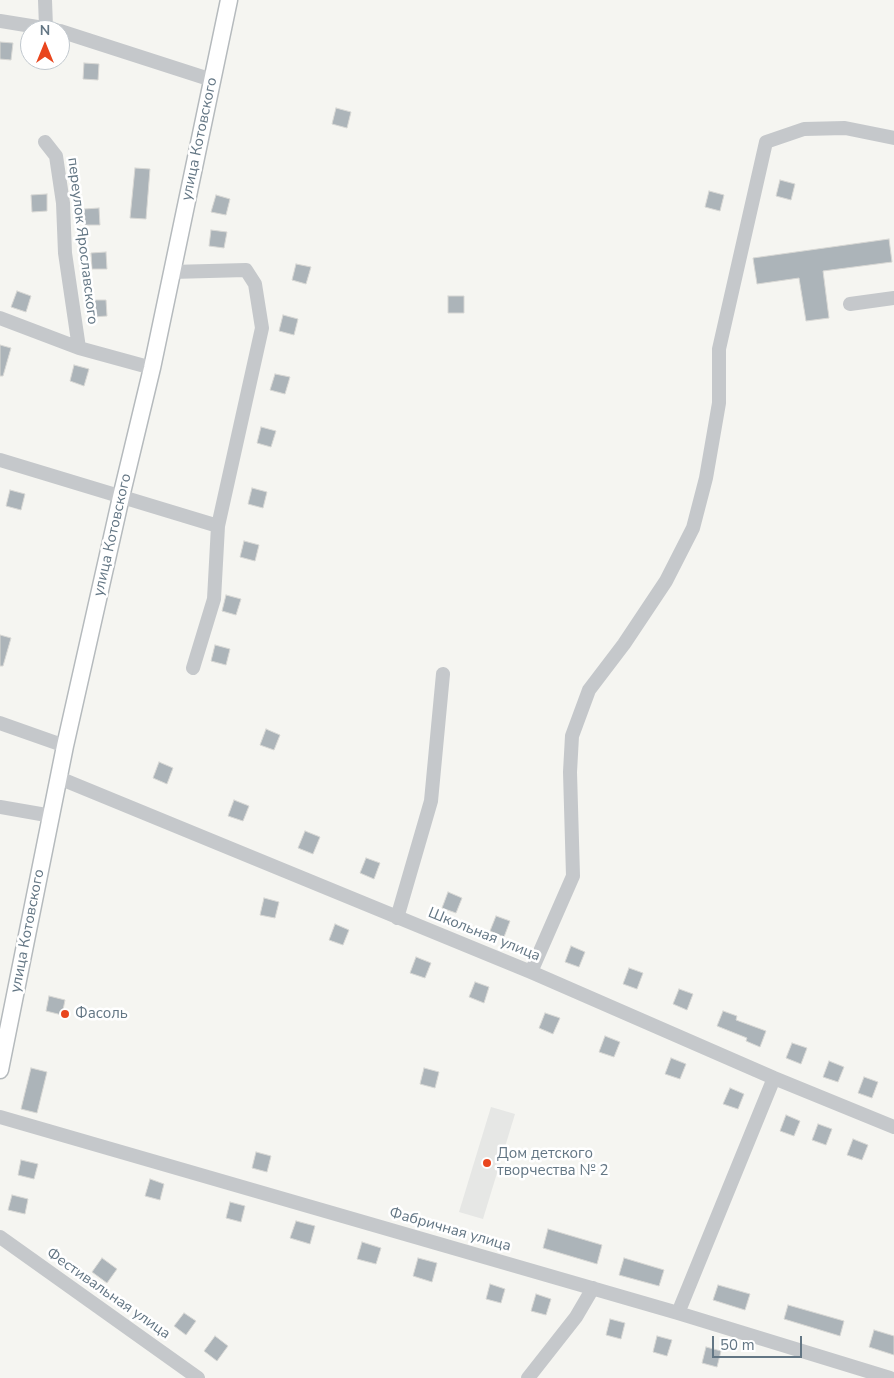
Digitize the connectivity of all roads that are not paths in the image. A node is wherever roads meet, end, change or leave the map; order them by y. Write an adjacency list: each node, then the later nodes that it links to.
1 (45, 0): 4 (street)
2 (229, 0): 7 (main road, улица Котовского)
3 (0, 20): 5 (street)
4 (49, 20)
5 (20, 23)
6 (70, 34): 7 (street)
7 (212, 80): 10 (main road, улица Котовского)
8 (894, 138): 27 (street)
9 (45, 142): 14 (street, переулок Ярославского)
10 (172, 272): 15 (main road, улица Котовского); 18 (street)
11 (894, 298): 12 (street)
12 (850, 304)
13 (0, 318): 14 (street)
14 (79, 348): 15 (street)
15 (152, 368): 17 (main road, улица Котовского)
16 (0, 460): 17 (street)
17 (121, 497): 18 (street); 22 (main road, улица Котовского)
18 (218, 526): 19 (street)
19 (193, 668)
20 (443, 674): 26 (street)
21 (0, 722): 22 (street)
22 (65, 746): 23 (main road, улица Котовского)
23 (59, 778): 25 (main road, улица Котовского); 26 (street, Школьная улица)
24 (0, 807): 25 (street)
25 (52, 816): 28 (main road, улица Котовского)
26 (397, 918): 27 (street, Школьная улица)
27 (531, 972): 29 (street, Школьная улица)
28 (0, 1070)
29 (774, 1078): 31 (street, Школьная улица); 34 (street)
30 (0, 1116): 33 (street, Фабричная улица)
31 (894, 1128)
32 (0, 1237): 35 (street, Фестивальная улица)
33 (594, 1288): 34 (street, Фабричная улица); 36 (street)
34 (678, 1312): 37 (street, Фабричная улица)
35 (198, 1378)
36 (528, 1378)
37 (890, 1378)

